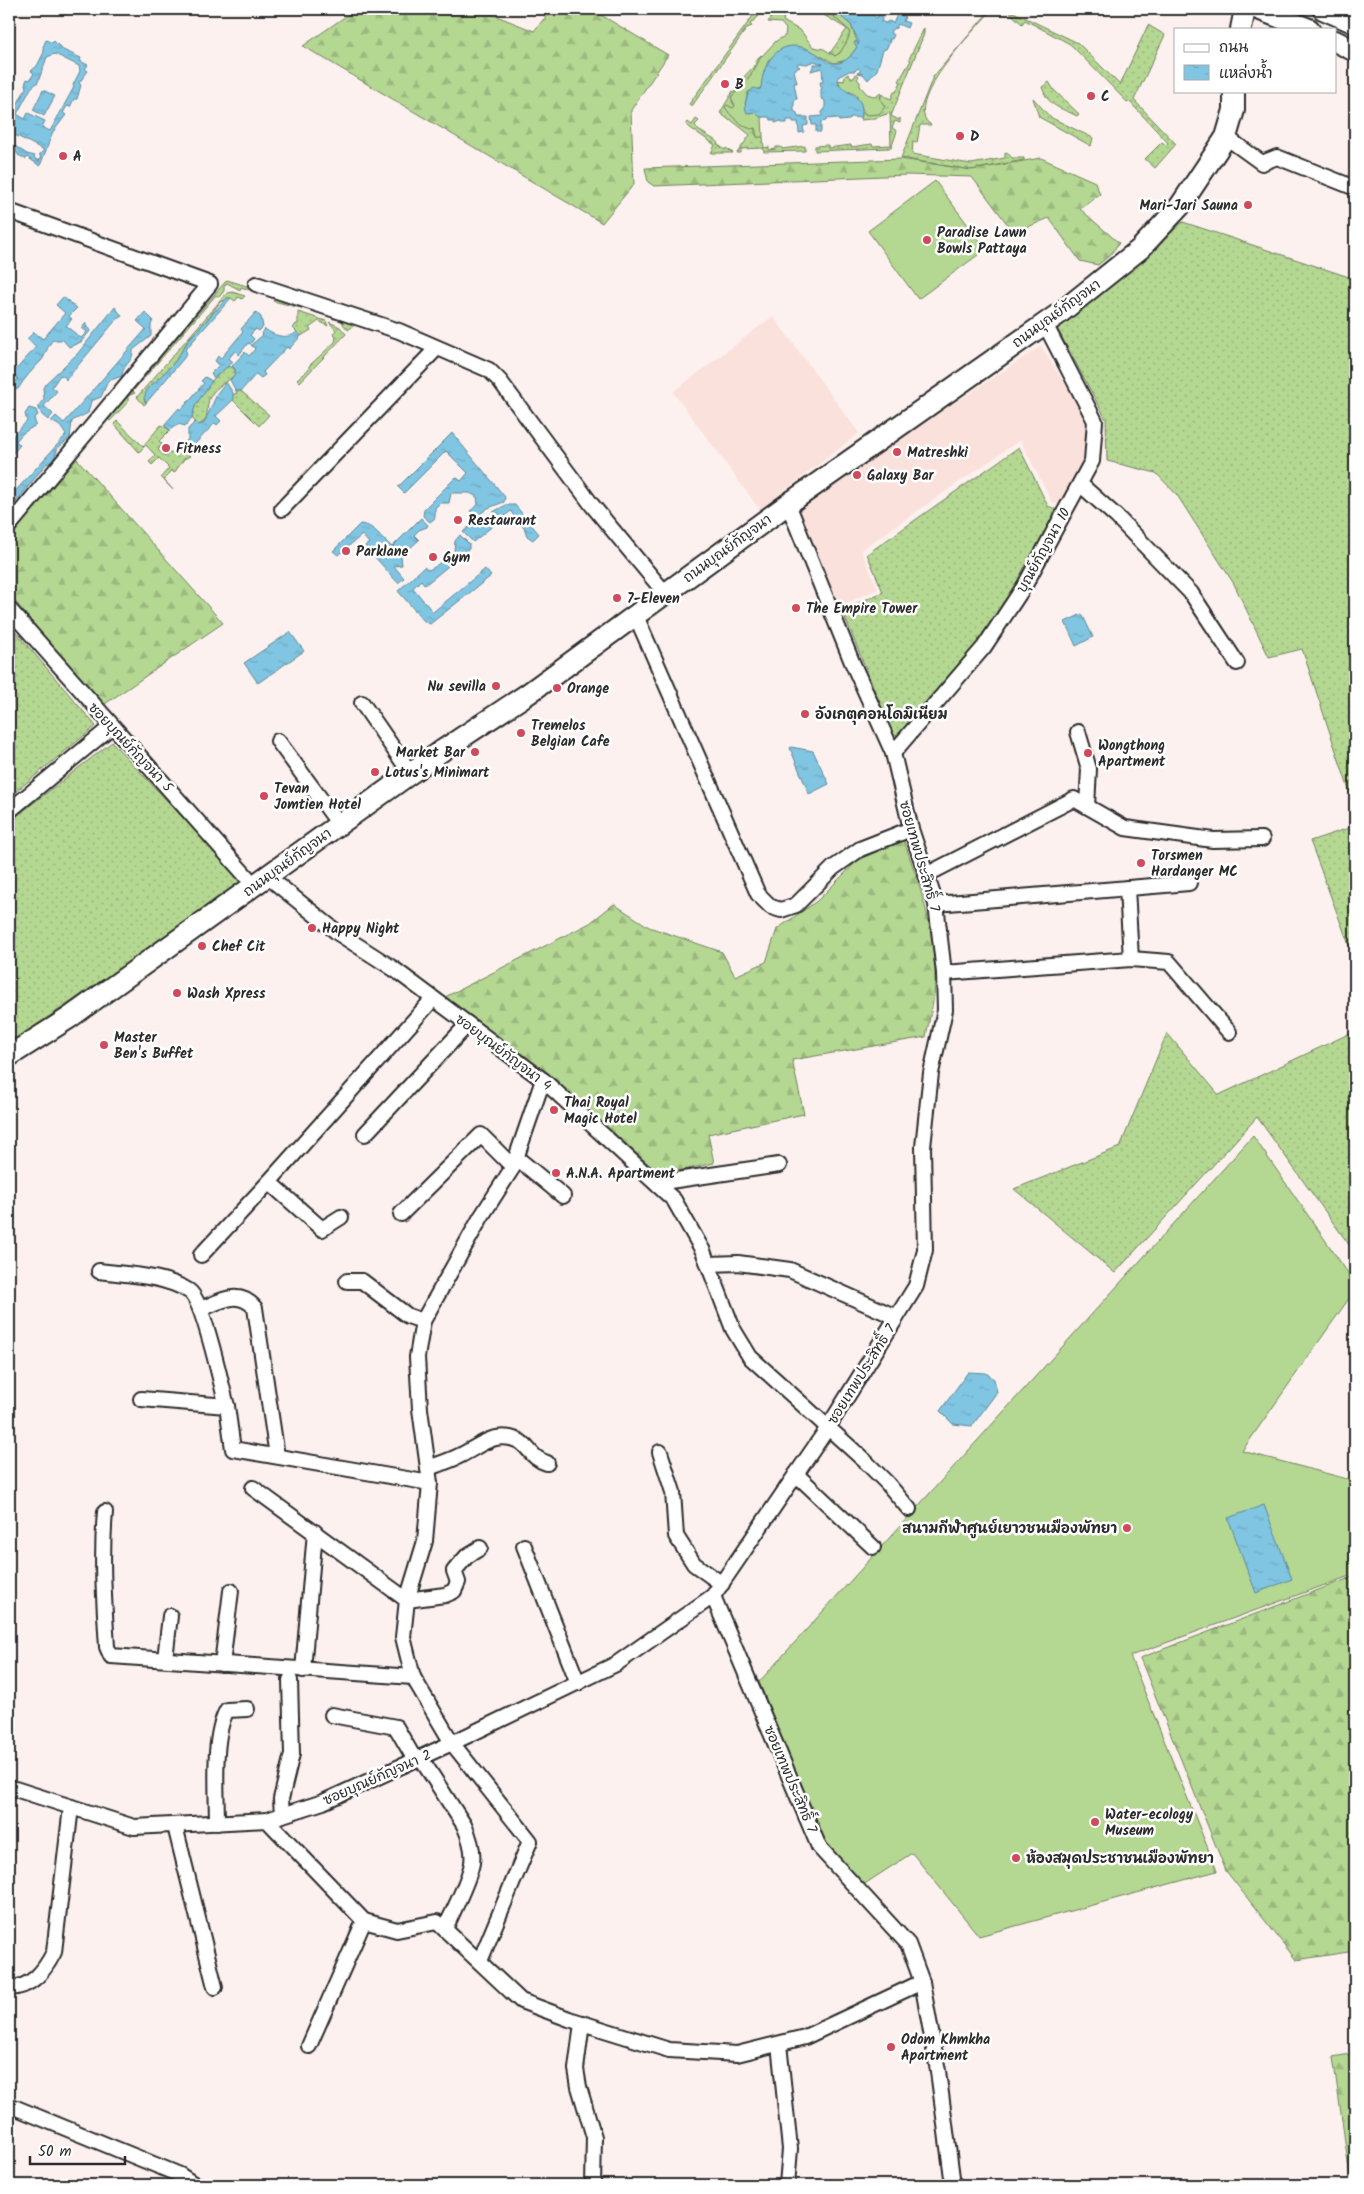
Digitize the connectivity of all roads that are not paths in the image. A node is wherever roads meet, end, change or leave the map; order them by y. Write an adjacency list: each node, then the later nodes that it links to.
1 (1246, 9): 5 (street)
2 (1258, 9): 6 (street)
3 (1323, 9): 4 (street)
4 (1355, 23)
5 (1241, 28)
6 (1306, 28)
7 (1336, 42): 8 (street)
8 (1355, 51)
9 (1234, 92): 10 (street, ถนนบุณย์กัญจนา)
10 (1226, 137): 11 (street); 14 (street, ถนนบุณย์กัญจนา)
11 (1355, 188)
12 (9, 211): 19 (street)
13 (256, 284): 15 (street)
14 (1044, 322): 16 (street, บุณย์กัญจนา 10); 17 (street, ถนนบุณย์กัญจนา)
15 (437, 348): 18 (street); 20 (street)
16 (1080, 484): 23 (street); 28 (street, บุณย์กัญจนา 10)
17 (788, 504): 20 (street, ถนนบุณย์กัญจนา); 28 (street, ซอยเทพประสิทธิ์ 7)
18 (282, 509)
19 (9, 526)
20 (665, 593): 22 (street, ถนนบุณย์กัญจนา)
21 (9, 609): 25 (street, ซอยบุณย์กัญจนา 5)
22 (636, 616): 29 (street, ถนนบุณย์กัญจนา); 33 (street)
23 (1237, 664)
24 (362, 703): 29 (street)
25 (111, 727): 31 (street); 36 (street, ซอยบุณย์กัญจนา 5)
26 (1078, 732): 30 (street)
27 (278, 742): 32 (street)
28 (893, 753): 33 (street, ซอยเทพประสิทธิ์ 7)
29 (411, 774): 32 (street, ถนนบุณย์กัญจนา)
30 (1087, 806): 34 (street); 35 (street)
31 (9, 811)
32 (339, 824): 36 (street, ถนนบุณย์กัญจนา)
33 (911, 829): 35 (street, ซอยเทพประสิทธิ์ 7)
34 (1262, 839)
35 (926, 875): 39 (street, ซอยเทพประสิทธิ์ 7)
36 (261, 880): 42 (street, ซอยบุณย์กัญจนา 4); 45 (street, ถนนบุณย์กัญจนา)
37 (1189, 883): 38 (street)
38 (1127, 888): 39 (street); 40 (street)
39 (936, 904): 41 (street, ซอยเทพประสิทธิ์ 7)
40 (1131, 959): 41 (street); 44 (street)
41 (944, 973): 60 (street, ซอยเทพประสิทธิ์ 7)
42 (433, 999): 43 (street, ซอยบุณย์กัญจนา 4); 50 (street)
43 (468, 1024): 46 (street, ซอยบุณย์กัญจนา 4); 47 (street)
44 (1229, 1032)
45 (9, 1056)
46 (543, 1080): 48 (street); 51 (street, ซอยบุณย์กัญจนา 4)
47 (365, 1134)
48 (515, 1163): 52 (street); 53 (street); 61 (street)
49 (779, 1165): 51 (street)
50 (270, 1182): 54 (street); 55 (street)
51 (656, 1183): 56 (street, ซอยบุณย์กัญจนา 4)
52 (563, 1196)
53 (402, 1214)
54 (341, 1217)
55 (201, 1255)
56 (708, 1264): 60 (street); 64 (street, ซอยบุณย์กัญจนา 4)
57 (99, 1270): 59 (street)
58 (347, 1282): 61 (street)
59 (201, 1309): 63 (street); 66 (street)
60 (896, 1318): 64 (street, ซอยเทพประสิทธิ์ 7)
61 (423, 1321): 68 (street)
62 (140, 1399): 63 (street)
63 (227, 1406): 66 (street)
64 (827, 1429): 69 (street, ซอยเทพประสิทธิ์ 7); 72 (street, ซอยบุณย์กัญจนา 4)
65 (660, 1452): 78 (street)
66 (276, 1456): 70 (street)
67 (547, 1463): 68 (street)
68 (428, 1468): 70 (street)
69 (796, 1474): 77 (street); 78 (street, ซอยเทพประสิทธิ์ 7)
70 (430, 1483): 81 (street)
71 (253, 1488): 74 (street)
72 (909, 1510)
73 (105, 1512): 83 (street)
74 (315, 1532): 81 (street); 85 (street)
75 (524, 1546): 88 (street)
76 (480, 1548): 81 (street)
77 (874, 1548)
78 (722, 1584): 80 (street, ซอยเทพประสิทธิ์ 7)
79 (231, 1592): 84 (street)
80 (714, 1596): 88 (street, ซอยบุณย์กัญจนา 2); 102 (street, ซอยเทพประสิทธิ์ 7)
81 (407, 1600): 86 (street)
82 (170, 1616): 83 (street)
83 (165, 1660): 84 (street)
84 (222, 1664): 85 (street)
85 (303, 1670): 86 (street)
86 (413, 1677): 91 (street)
87 (290, 1680): 95 (street)
88 (578, 1683): 91 (street, ซอยบุณย์กัญจนา 2)
89 (247, 1709): 97 (street)
90 (332, 1715): 92 (street)
91 (452, 1743): 92 (street, ซอยบุณย์กัญจนา 2); 101 (street)
92 (418, 1759): 95 (street, ซอยบุณย์กัญจนา 2); 100 (street)
93 (9, 1787): 94 (street, ซอยบุณย์กัญจนา 2)
94 (72, 1807): 98 (street, ซอยบุณย์กัญจนา 2); 104 (street)
95 (282, 1815): 96 (street, ซอยบุณย์กัญจนา 2)
96 (267, 1820): 97 (street, ซอยบุณย์กัญจนา 2); 99 (street)
97 (218, 1823): 98 (street, ซอยบุณย์กัญจนา 2)
98 (176, 1826): 103 (street)
99 (364, 1921): 100 (street); 107 (street)
100 (445, 1929): 101 (street)
101 (480, 1961): 105 (street)
102 (922, 1982): 106 (street); 112 (street, ซอยเทพประสิทธิ์ 7)
103 (215, 1987)
104 (9, 1988)
105 (582, 2024): 106 (street); 110 (street)
106 (779, 2044): 111 (street)
107 (309, 2046)
108 (9, 2105): 109 (street)
109 (195, 2185)
110 (593, 2185)
111 (787, 2185)
112 (953, 2185)

